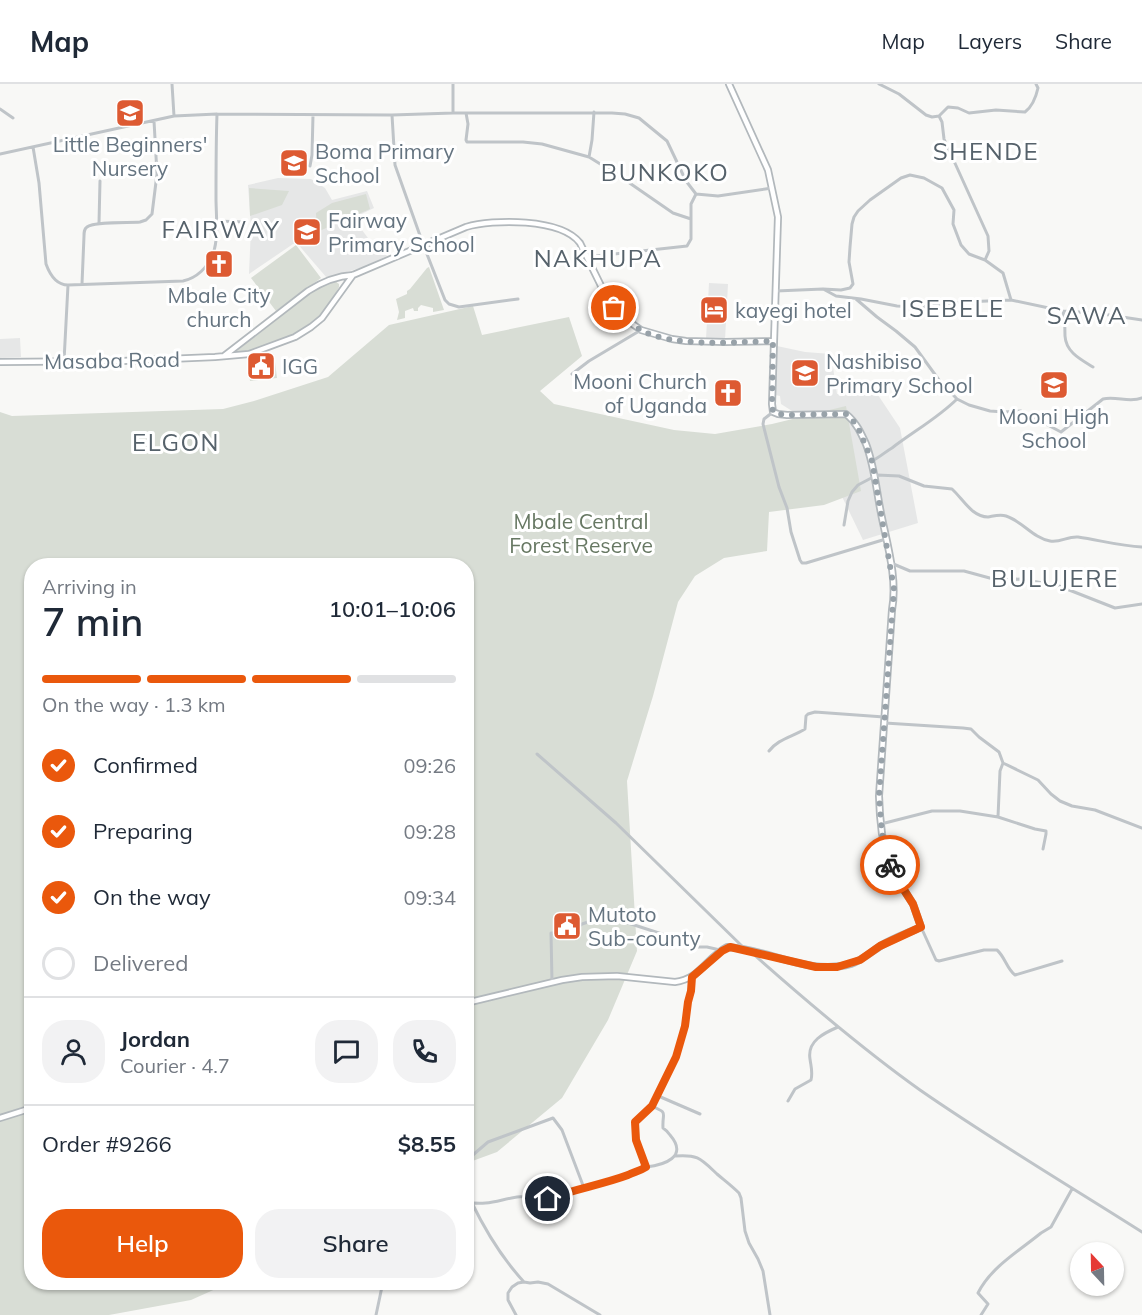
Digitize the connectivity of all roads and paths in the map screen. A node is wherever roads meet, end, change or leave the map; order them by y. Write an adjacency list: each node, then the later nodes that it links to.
1 (172, 84): 13 (street)
2 (453, 84): 8 (street)
3 (729, 84): 22 (street)
4 (879, 84): 14 (street)
5 (1036, 84): 14 (street)
6 (0, 109): 15 (street)
7 (594, 112): 9 (street); 19 (street); 23 (street)
8 (453, 113): 9 (street); 12 (street)
9 (466, 113): 19 (street)
10 (217, 114): 11 (street); 13 (street); 25 (street)
11 (313, 115): 12 (street); 20 (street)
12 (392, 115): 28 (street)
13 (174, 116): 16 (street)
14 (939, 116): 30 (street)
15 (13, 118)
16 (154, 121): 17 (street); 27 (street)
17 (33, 147): 18 (street); 34 (street)
18 (0, 154)
19 (589, 157): 24 (street)
20 (310, 165)
21 (100, 181): 27 (street)
22 (772, 188): 23 (street); 37 (street)
23 (696, 194): 24 (street)
24 (691, 219): 29 (street)
25 (216, 221): 26 (street); 33 (street)
26 (245, 222)
27 (99, 223): 33 (street)
28 (423, 244): 29 (street); 31 (street); 38 (street)
29 (587, 257): 43 (street)
30 (985, 260): 36 (street); 40 (street)
31 (353, 275): 32 (street); 35 (street, Masaba Road)
32 (336, 278): 35 (street); 45 (street)
33 (82, 284): 34 (street)
34 (68, 285): 46 (street)
35 (342, 289): 45 (street, Masaba Road)
36 (823, 289): 37 (street); 39 (street)
37 (776, 291): 44 (street)
38 (518, 299)
39 (856, 299): 40 (street); 51 (street)
40 (1011, 300): 41 (street)
41 (1063, 311): 42 (street); 48 (street)
42 (1142, 320)
43 (641, 330): 44 (street); 49 (street)
44 (773, 341): 52 (street)
45 (224, 356): 46 (street, Masaba Road)
46 (64, 361): 47 (street, Masaba Road)
47 (0, 362)
48 (1093, 367)
49 (572, 374)
50 (1142, 398): 51 (street)
51 (957, 399): 53 (street)
52 (773, 412): 53 (street); 56 (street)
53 (872, 461): 54 (street)
54 (874, 477): 55 (street); 56 (street); 57 (street)
55 (844, 525)
56 (886, 539): 58 (street)
57 (1142, 547)
58 (890, 562): 59 (street); 60 (street)
59 (1142, 604)
60 (884, 720): 61 (street); 63 (street); 65 (street)
61 (769, 751)
62 (537, 754): 70 (street)
63 (1003, 763): 64 (street); 66 (street)
64 (998, 818): 65 (street); 67 (street)
65 (881, 824): 68 (street)
66 (1142, 828)
67 (1043, 849)
68 (921, 927): 70 (street); 71 (street)
69 (722, 951): 70 (street); 72 (street); 73 (street)
70 (749, 951): 75 (street)
71 (1062, 961)
72 (692, 977): 73 (street); 76 (street)
73 (552, 982): 74 (street)
74 (474, 1001)
75 (839, 1027): 77 (street); 86 (street)
76 (656, 1095): 78 (street); 80 (street)
77 (788, 1101)
78 (652, 1106): 83 (street); 84 (street)
79 (24, 1110): 81 (street)
80 (700, 1114)
81 (0, 1118)
82 (474, 1154): 85 (street)
83 (675, 1156): 84 (street); 95 (street)
84 (646, 1167): 85 (street)
85 (584, 1188): 87 (street)
86 (1072, 1189): 89 (street); 96 (street)
87 (474, 1203)
88 (474, 1207): 90 (street)
89 (1142, 1232)
90 (524, 1282): 93 (street); 94 (street)
91 (381, 1290): 92 (street)
92 (376, 1315)
93 (516, 1315)
94 (600, 1315)
95 (770, 1315)
96 (981, 1315)

